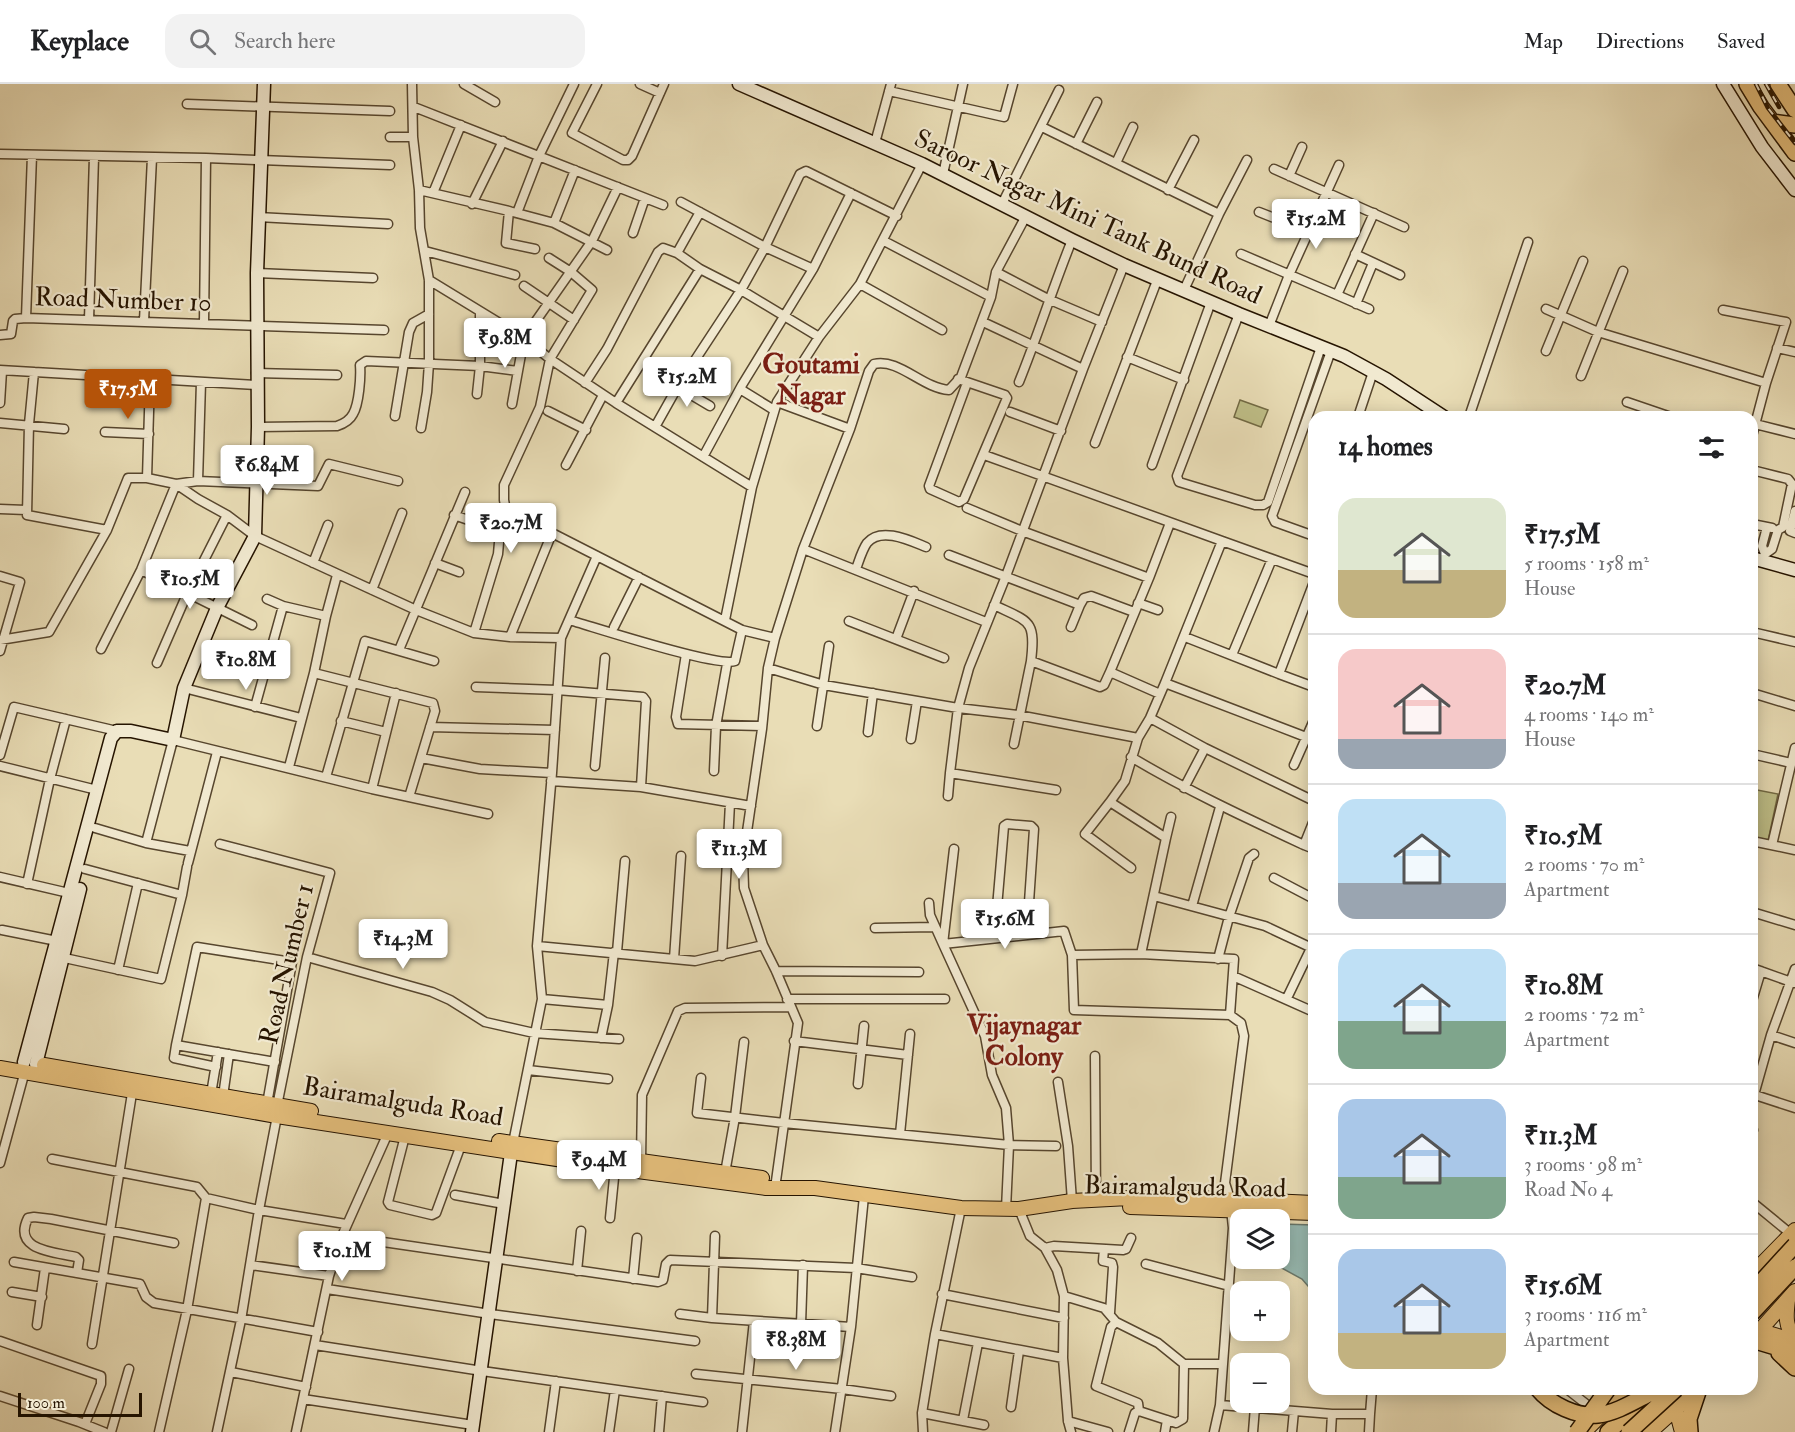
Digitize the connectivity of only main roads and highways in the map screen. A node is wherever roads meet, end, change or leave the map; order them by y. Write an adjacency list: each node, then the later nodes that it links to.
1 (1747, 84): 4 (highway)
2 (1778, 84): 3 (highway)
3 (1795, 110)
4 (1772, 123): 5 (highway); 6 (highway)
5 (1795, 125)
6 (1789, 140): 7 (highway)
7 (1795, 153)
8 (0, 1058): 9 (main road, Bairamalguda Road)
9 (28, 1066): 10 (main road, Bairamalguda Road); 11 (main road, Bairamalguda Road)
10 (0, 1068)
11 (134, 1086): 12 (main road, Bairamalguda Road); 12 (main road, Bairamalguda Road)
12 (273, 1109): 13 (main road, Bairamalguda Road); 13 (main road, Bairamalguda Road)
13 (512, 1148): 14 (main road, Bairamalguda Road); 14 (main road, Bairamalguda Road)
14 (798, 1187): 15 (main road, Bairamalguda Road)
15 (1055, 1204): 17 (main road, Bairamalguda Road); 17 (main road, Bairamalguda Road)
16 (1308, 1204): 18 (main road, Bairamalguda Road)
17 (1231, 1205): 18 (main road, Bairamalguda Road)
18 (1278, 1208): 19 (main road, Bairamalguda Road)
19 (1308, 1212)
20 (1794, 1236): 22 (main road); 23 (highway, bridge)
21 (1795, 1267): 26 (highway, bridge)
22 (1758, 1268)
23 (1758, 1284)
24 (1758, 1288): 25 (main road)
25 (1789, 1298): 27 (main road); 30 (main road)
26 (1758, 1307)
27 (1758, 1331)
28 (1758, 1335): 30 (main road)
29 (1758, 1337): 33 (highway)
30 (1795, 1340)
31 (1758, 1347): 32 (main road)
32 (1779, 1353): 33 (main road); 34 (highway)
33 (1795, 1355)
34 (1795, 1368)
35 (1545, 1395): 38 (highway, bridge)
36 (1604, 1395): 45 (highway, bridge)
37 (1621, 1395): 46 (main road)
38 (1645, 1395)
39 (1649, 1395): 47 (highway, bridge)
40 (1669, 1395): 48 (highway, bridge)
41 (1672, 1395): 44 (main road)
42 (1691, 1395): 44 (main road)
43 (1696, 1395): 51 (highway)
44 (1677, 1408): 49 (main road); 50 (main road)
45 (1577, 1432)
46 (1584, 1432)
47 (1608, 1432)
48 (1629, 1432)
49 (1650, 1432)
50 (1682, 1432)
51 (1690, 1432)

